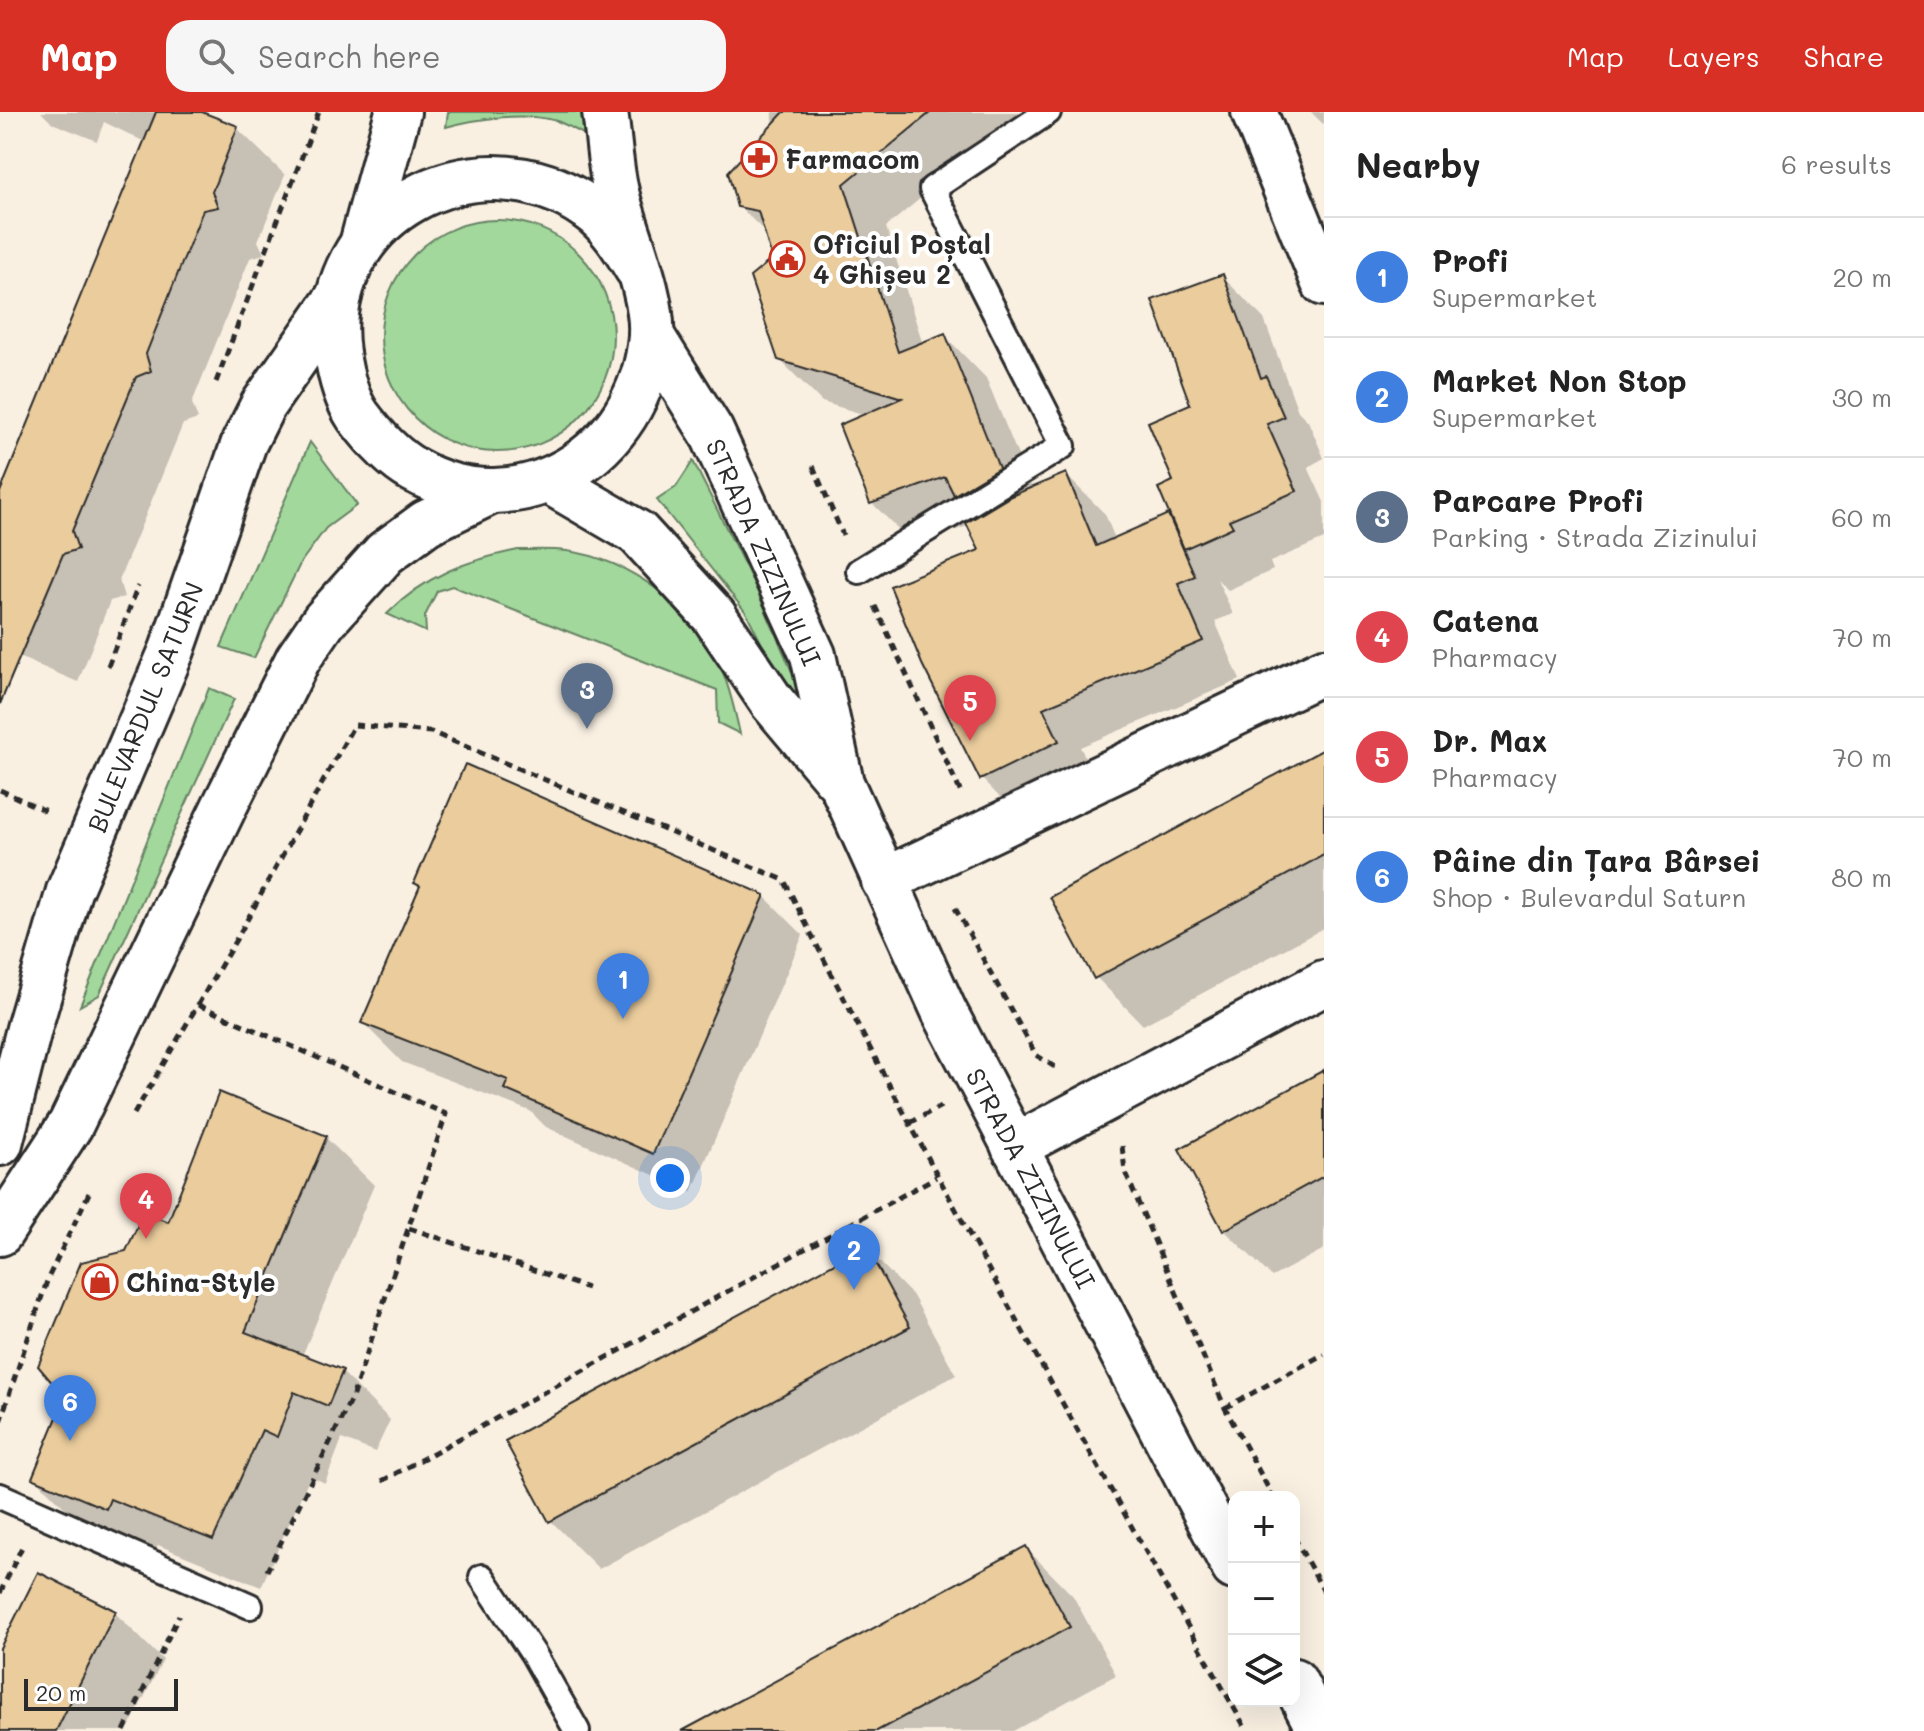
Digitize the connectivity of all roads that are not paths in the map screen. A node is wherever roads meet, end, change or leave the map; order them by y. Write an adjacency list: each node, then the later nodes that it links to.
1 (398, 112): 5 (main road)
2 (605, 112): 6 (main road)
3 (1048, 112): 12 (lane)
4 (1254, 112): 7 (main road)
5 (362, 244): 6 (main road); 8 (main road)
6 (637, 268): 9 (main road)
7 (1324, 283)
8 (340, 294): 11 (main road); 17 (main road, BULEVARDUL SATURN)
9 (651, 335): 10 (main road); 14 (main road, STRADA ZIZINULUI)
10 (549, 481): 11 (main road); 14 (main road, STRADA ZIZINULUI)
11 (490, 492): 19 (main road)
12 (859, 571)
13 (1324, 671): 15 (main road)
14 (841, 783): 15 (main road, STRADA ZIZINULUI)
15 (884, 881): 18 (main road, STRADA ZIZINULUI)
16 (1324, 983): 18 (main road)
17 (0, 1143)
18 (1014, 1147): 21 (main road, STRADA ZIZINULUI)
19 (0, 1233)
20 (0, 1496): 23 (lane)
21 (1232, 1563)
22 (482, 1577): 25 (lane)
23 (250, 1606)
24 (1300, 1693): 26 (main road)
25 (577, 1731)
26 (1320, 1731)

